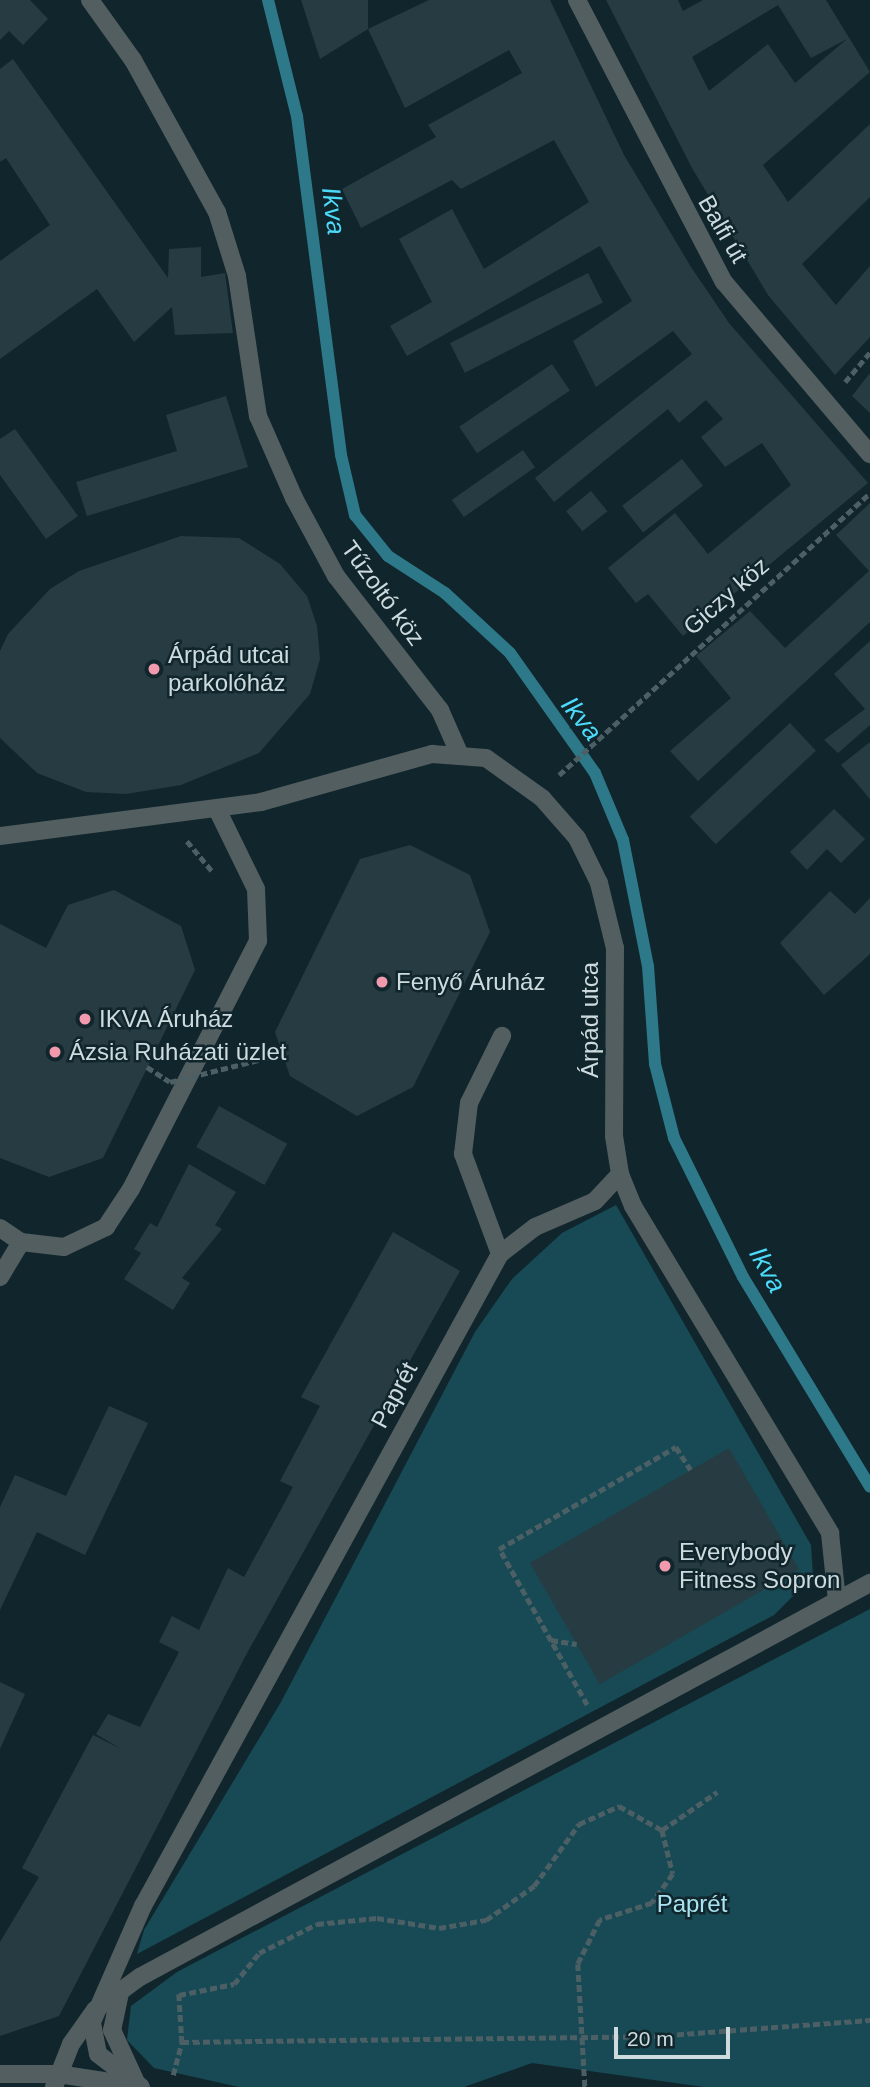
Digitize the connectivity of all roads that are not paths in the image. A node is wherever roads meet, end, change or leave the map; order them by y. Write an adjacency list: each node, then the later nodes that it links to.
1 (90, 0): 4 (street, Tűzoltó köz)
2 (577, 0): 3 (street, Balfi út)
3 (870, 454)
4 (459, 753): 5 (street, Árpád utca); 8 (street, Árpád utca)
5 (217, 809): 6 (street, Árpád utca); 10 (street)
6 (0, 836)
7 (502, 1036): 11 (street)
8 (620, 1174): 11 (street, Paprét); 14 (street, Árpád utca)
9 (0, 1228): 10 (street)
10 (21, 1242): 12 (street)
11 (500, 1254): 15 (street, Paprét)
12 (0, 1278)
13 (870, 1583): 14 (street, Paprét)
14 (837, 1601): 16 (street, Paprét)
15 (123, 1948): 16 (street); 18 (street, Paprét)
16 (140, 1977): 17 (street, Paprét)
17 (121, 1991): 18 (street, Paprét); 21 (street)
18 (95, 2010): 20 (street, Paprét); 21 (street, Paprét)
19 (0, 2074): 20 (street)
20 (56, 2081): 21 (street)
21 (139, 2087)

